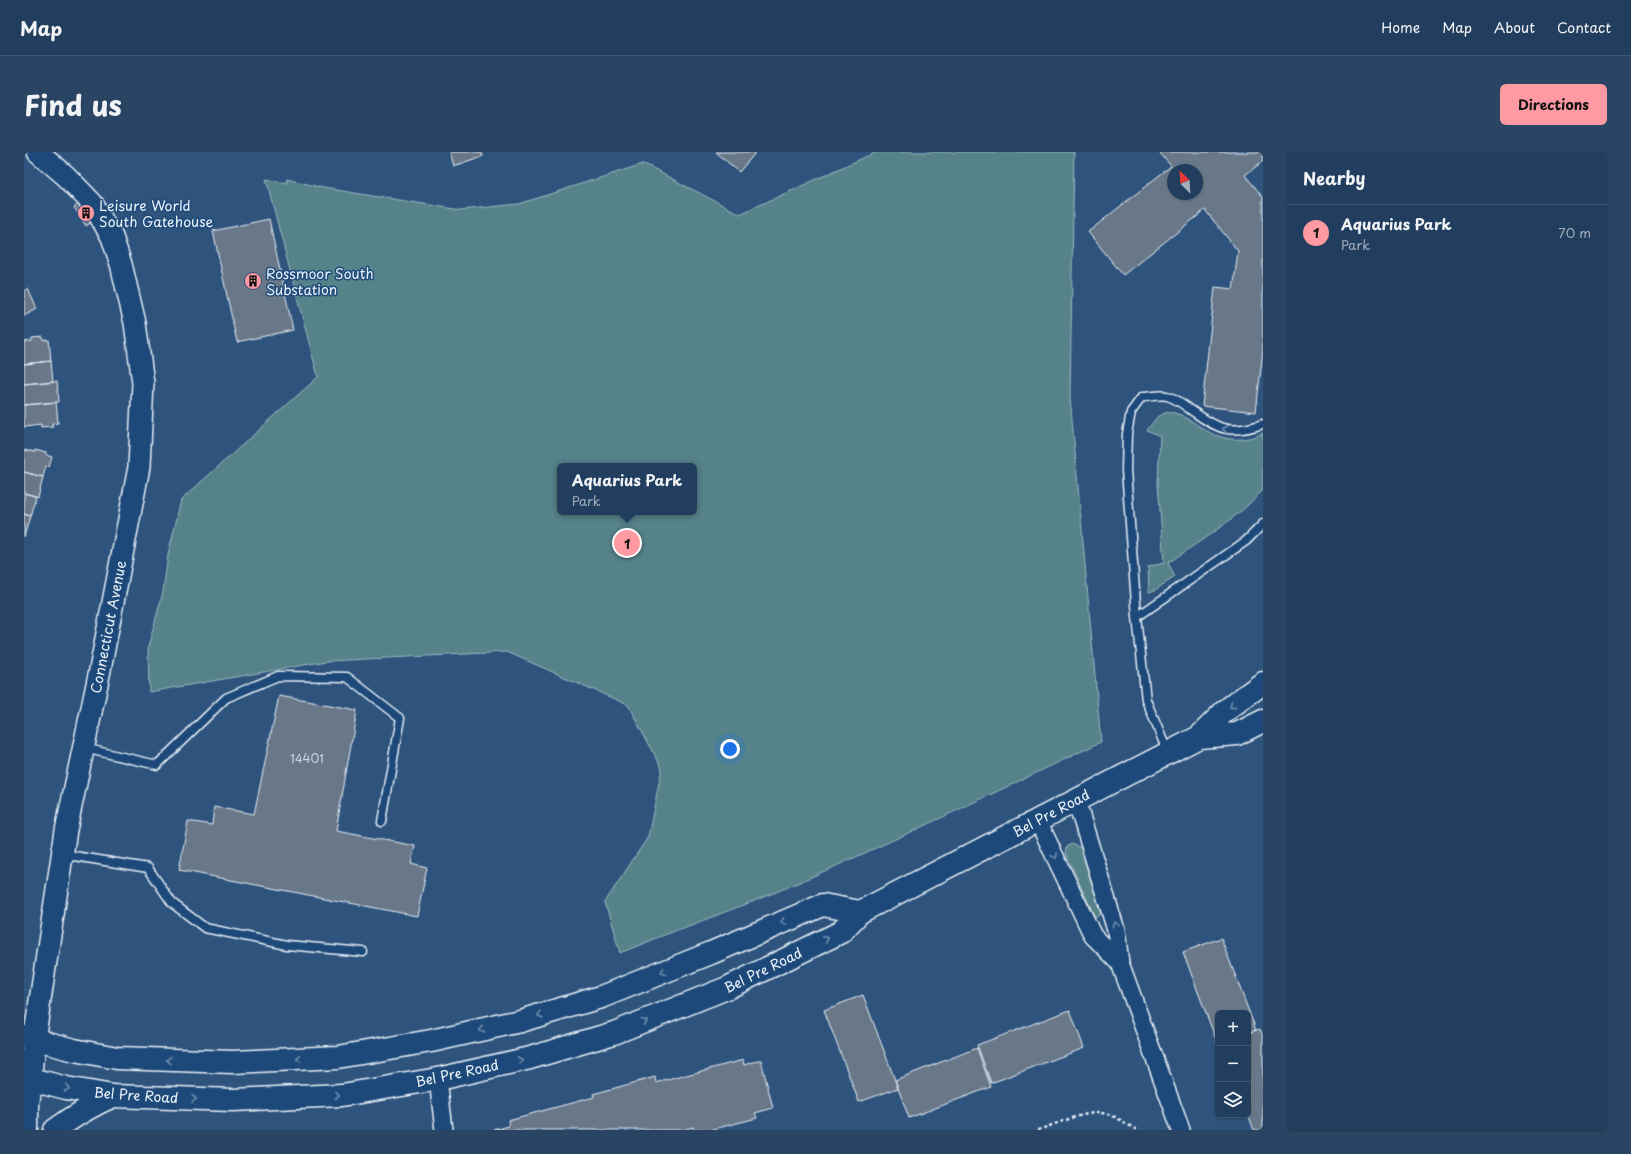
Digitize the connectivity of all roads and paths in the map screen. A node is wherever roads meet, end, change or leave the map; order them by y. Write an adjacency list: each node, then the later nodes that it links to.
1 (38, 152): 8 (street, Connecticut Avenue)
2 (1263, 424): 4 (lane, one-way to 4)
3 (1263, 524): 4 (lane)
4 (1136, 617): 9 (lane)
5 (1263, 683): 7 (main road, Bel Pre Road, one-way to 7)
6 (1263, 721): 7 (main road, Bel Pre Road)
7 (1199, 737): 9 (main road, Bel Pre Road)
8 (83, 748): 11 (lane); 13 (street, Connecticut Avenue)
9 (1168, 754): 10 (main road, Bel Pre Road)
10 (1076, 800): 12 (main road, Bel Pre Road); 16 (street, one-way to 10)
11 (382, 821)
12 (1038, 821): 14 (main road, Bel Pre Road); 16 (street, one-way to 16)
13 (62, 854): 15 (lane); 17 (street, Connecticut Avenue)
14 (860, 912): 17 (main road, one-way to 17); 19 (main road, Bel Pre Road, one-way to 14)
15 (363, 952)
16 (1120, 963): 26 (street)
17 (29, 1039): 18 (main road, Connecticut Avenue)
18 (27, 1077): 20 (main road, Bel Pre Road, one-way to 20); 21 (main road, Connecticut Avenue)
19 (438, 1079): 20 (main road, Bel Pre Road, one-way to 19); 23 (street)
20 (114, 1096): 22 (main road)
21 (27, 1130)
22 (55, 1130)
23 (444, 1130)
24 (1038, 1130): 25 (path)
25 (1137, 1130)
26 (1181, 1130)

